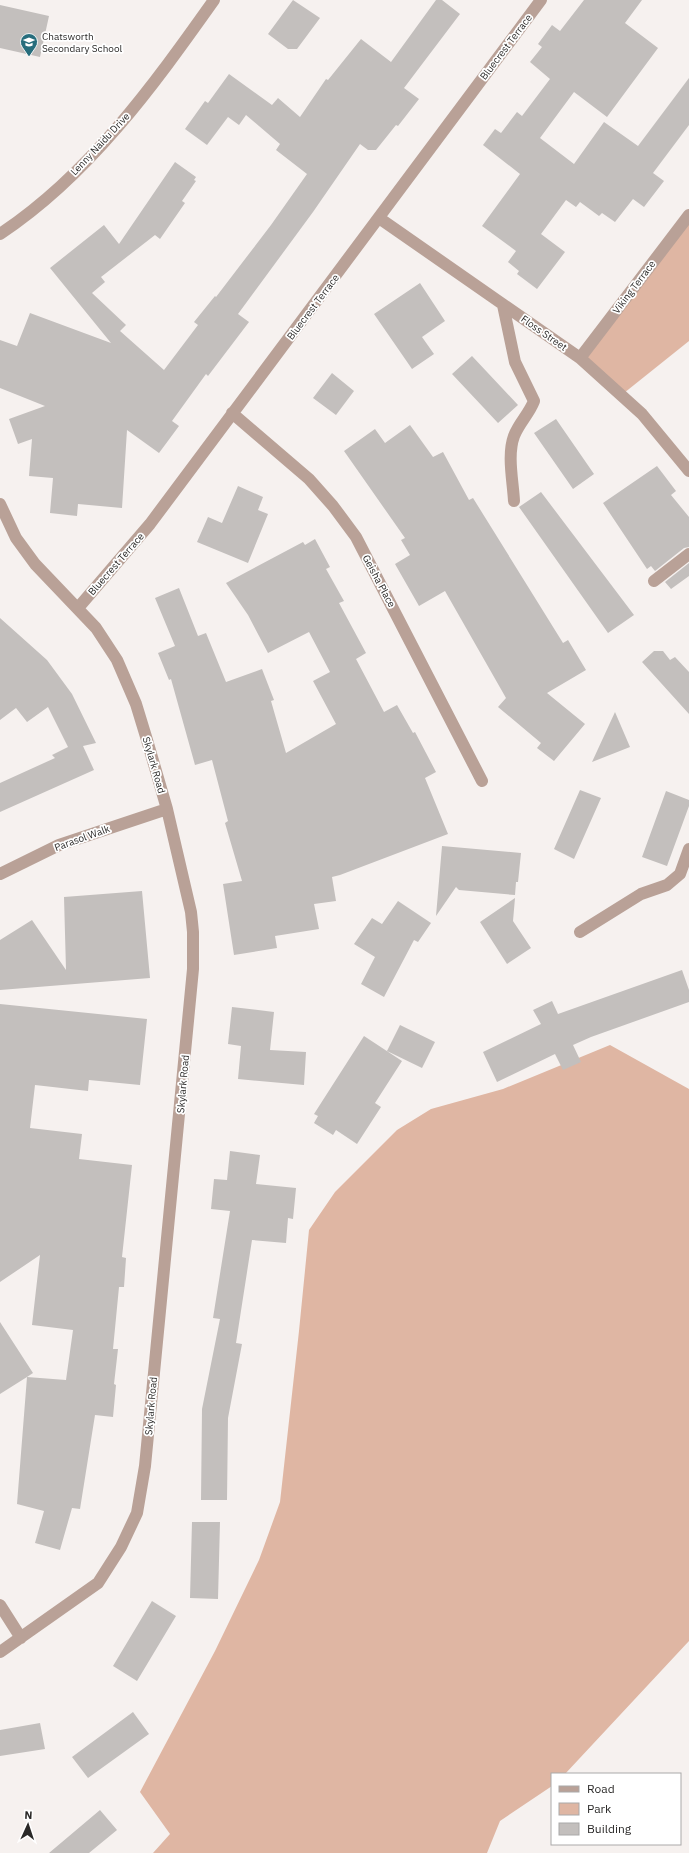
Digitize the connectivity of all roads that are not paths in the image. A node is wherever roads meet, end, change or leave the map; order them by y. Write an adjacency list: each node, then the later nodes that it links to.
1 (214, 0): 5 (street, Lenny Naidu Drive)
2 (541, 0): 4 (street, Bluecrest Terrace)
3 (689, 215): 7 (street, Viking Terrace)
4 (379, 218): 6 (street, Floss Street); 8 (street, Bluecrest Terrace)
5 (0, 234)
6 (503, 304): 7 (street, Floss Street); 10 (street)
7 (580, 358): 9 (street, Floss Street)
8 (232, 413): 14 (street, Bluecrest Terrace); 15 (street, Geisha Place)
9 (689, 471)
10 (514, 501)
11 (0, 504): 14 (street, Skylark Road)
12 (689, 554): 13 (street)
13 (654, 581)
14 (78, 608): 16 (street, Skylark Road)
15 (482, 781)
16 (167, 809): 18 (street, Parasol Walk); 21 (street, Skylark Road)
17 (689, 848): 19 (street)
18 (0, 874)
19 (580, 932)
20 (0, 1605): 21 (street)
21 (21, 1638): 22 (street, Skylark Road)
22 (0, 1652)

